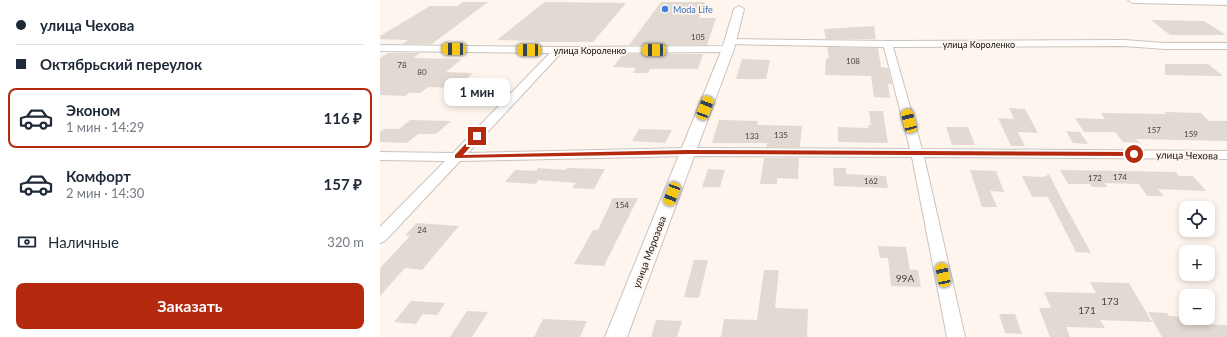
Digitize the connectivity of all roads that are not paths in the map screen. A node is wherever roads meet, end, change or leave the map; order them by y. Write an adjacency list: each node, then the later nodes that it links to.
1 (1134, 0): 2 (street)
2 (1182, 1): 3 (street)
3 (1227, 2)
4 (740, 4): 6 (street, улица Морозова)
5 (888, 44): 6 (street, улица Короленко); 7 (street, улица Короленко); 11 (street)
6 (729, 46): 9 (street, улица Короленко); 10 (street, улица Морозова)
7 (1227, 46)
8 (380, 48): 9 (street, улица Короленко)
9 (558, 50): 14 (street)
10 (688, 152): 11 (street, улица Чехова); 14 (street, улица Чехова); 16 (street, улица Морозова)
11 (917, 152): 12 (street, улица Чехова); 17 (street)
12 (1227, 155)
13 (380, 156): 14 (street, улица Чехова)
14 (457, 157): 15 (street)
15 (380, 237)
16 (616, 337)
17 (956, 337)

